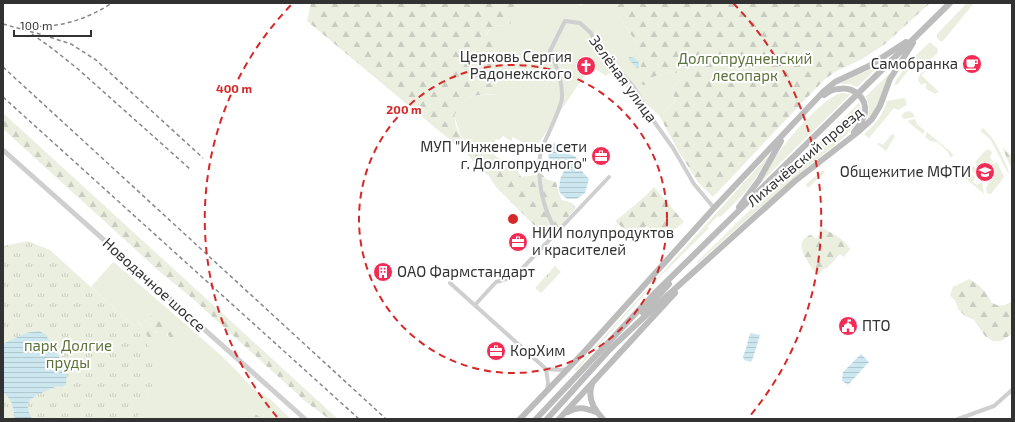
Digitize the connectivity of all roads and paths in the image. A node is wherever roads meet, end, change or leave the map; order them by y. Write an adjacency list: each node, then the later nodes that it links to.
1 (950, 3): 2 (main road, Лихачёвский проезд)
2 (916, 36): 3 (main road, Лихачёвский проезд); 4 (main road, Лихачёвский проезд); 6 (main road, Лихачёвский проезд)
3 (858, 94): 4 (main road); 6 (main road); 10 (main road, Лихачёвский проезд)
4 (818, 97): 5 (main road, Лихачёвский проезд)
5 (787, 131): 9 (main road); 10 (main road)
6 (846, 141): 13 (main road, Лихачёвский проезд)
7 (3, 150): 24 (street, Новодачное шоссе)
8 (609, 177): 11 (street)
9 (714, 208): 11 (street, Зелёная улица); 18 (main road)
10 (729, 221): 12 (main road, Лихачёвский проезд)
11 (557, 232): 15 (street)
12 (705, 245): 16 (main road, Лихачёвский проезд); 26 (main road, Лихачёвский проезд)
13 (704, 263): 16 (main road, Лихачёвский проезд); 19 (main road, Лихачёвский проезд)
14 (450, 283): 15 (street)
15 (475, 305): 17 (street)
16 (610, 350): 27 (main road, Лихачёвский проезд)
17 (546, 369): 18 (street); 21 (street)
18 (569, 369): 21 (main road)
19 (594, 381): 22 (main road); 23 (main road, Лихачёвский проезд)
20 (1012, 390): 29 (street)
21 (547, 391): 25 (main road)
22 (596, 412): 23 (main road); 28 (main road)
23 (560, 418)
24 (306, 419)
25 (520, 419)
26 (536, 419)
27 (546, 419)
28 (603, 419)
29 (958, 419)

